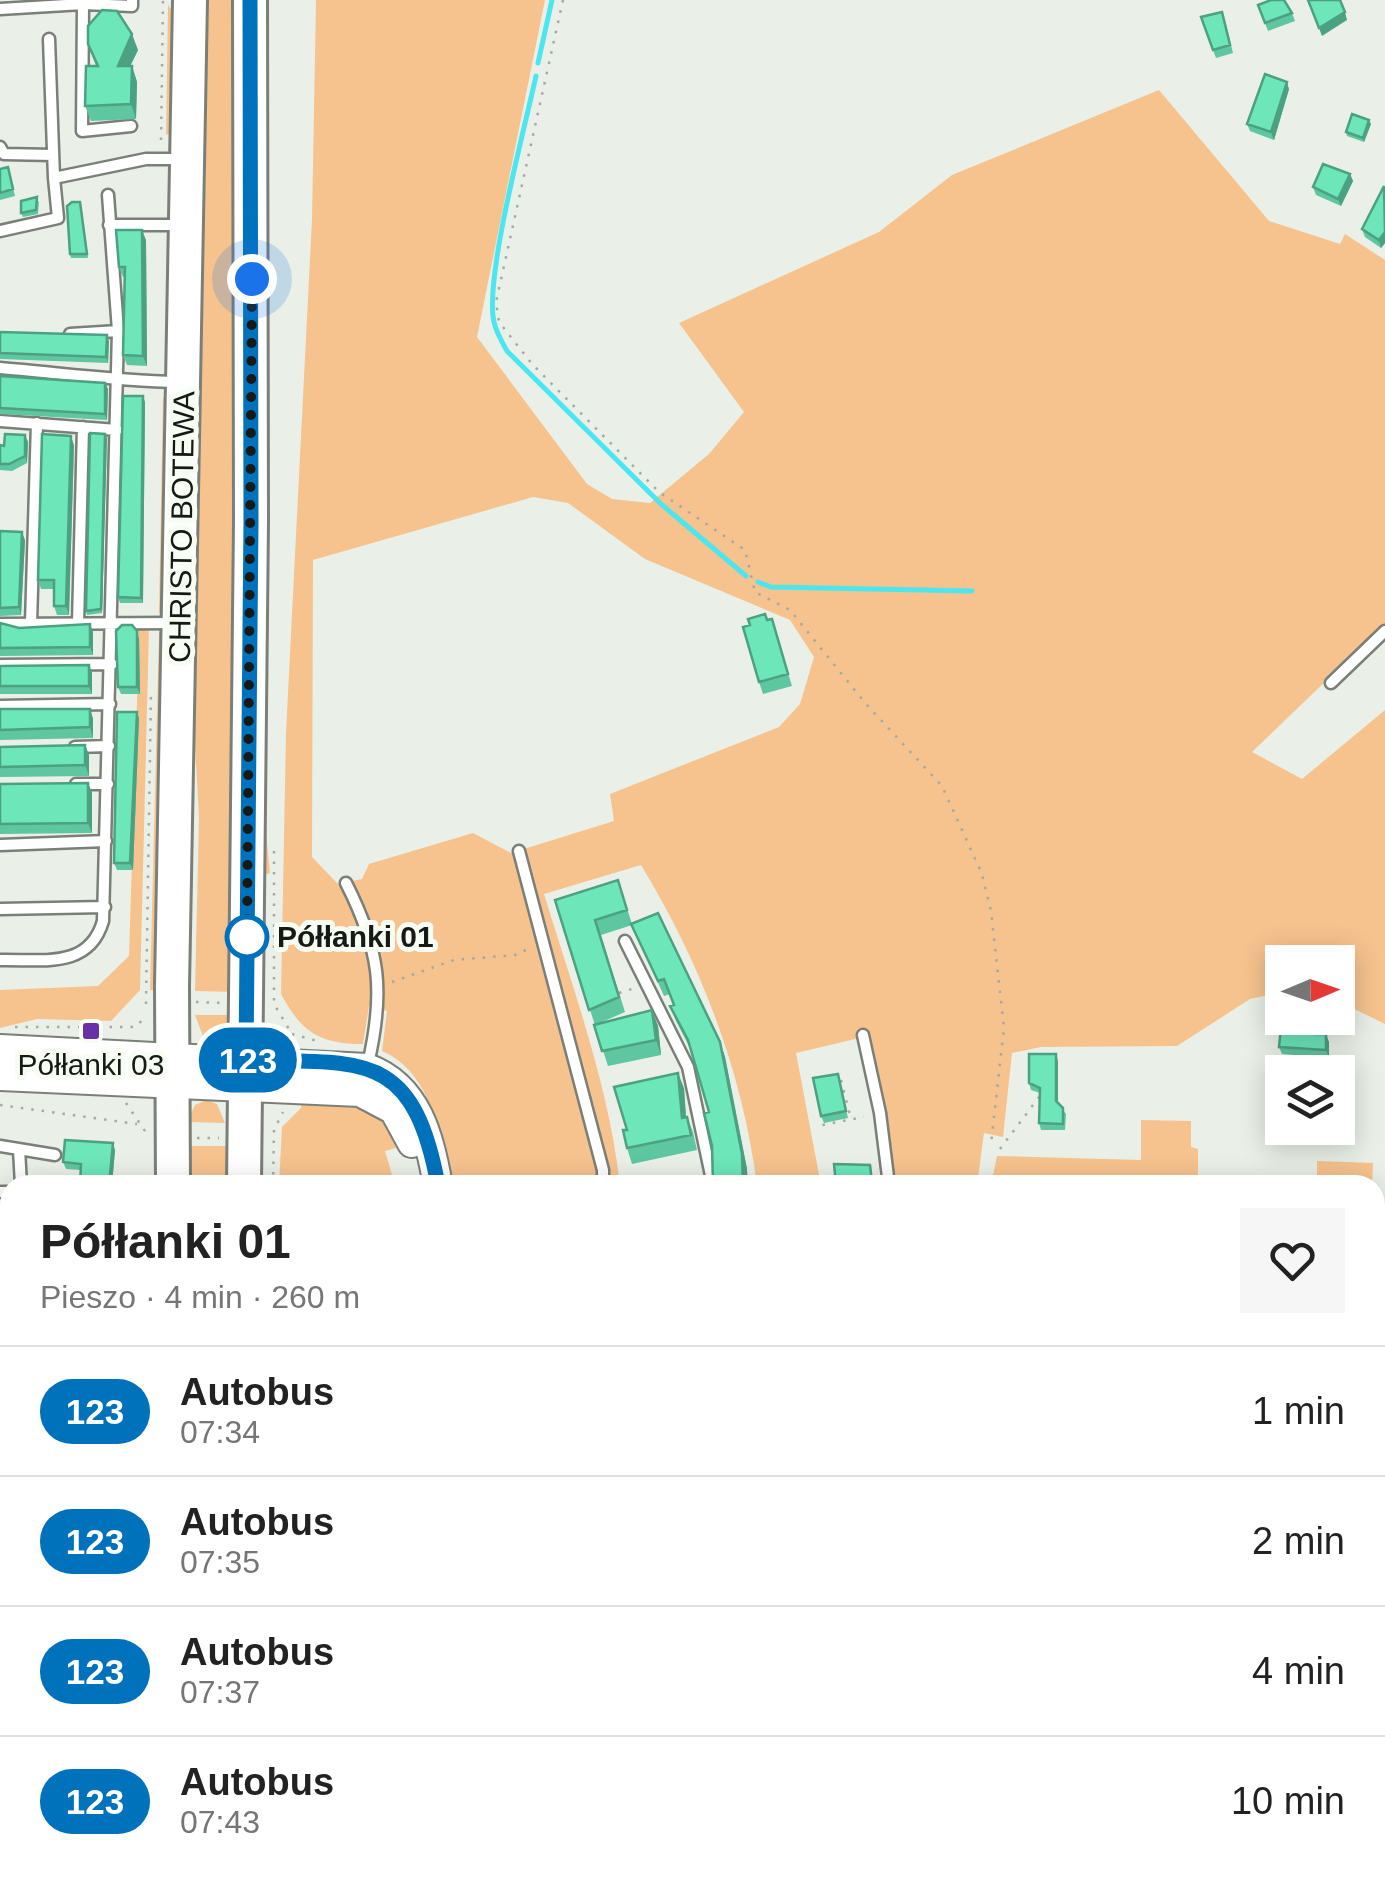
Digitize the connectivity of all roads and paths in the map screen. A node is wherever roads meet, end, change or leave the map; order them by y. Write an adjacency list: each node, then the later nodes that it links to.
1 (132, 0): 6 (lane)
2 (162, 0): 10 (path)
3 (190, 0): 13 (main road, CHRISTO BOTEWA)
4 (250, 0): 64 (main road)
5 (563, 0): 78 (path)
6 (83, 4): 7 (lane); 9 (lane)
7 (0, 8)
8 (49, 39): 12 (lane)
9 (132, 126)
10 (161, 137)
11 (0, 148): 12 (lane)
12 (53, 156): 14 (lane)
13 (188, 159): 14 (lane); 17 (main road, CHRISTO BOTEWA)
14 (54, 178): 18 (lane)
15 (108, 195): 16 (lane)
16 (109, 225): 17 (lane); 19 (lane)
17 (187, 226): 23 (main road, CHRISTO BOTEWA)
18 (0, 230)
19 (118, 331): 20 (lane); 22 (lane)
20 (70, 334)
21 (0, 368): 22 (lane)
22 (117, 382): 23 (lane); 27 (lane)
23 (185, 382): 32 (main road, CHRISTO BOTEWA)
24 (0, 422): 25 (lane)
25 (38, 423): 26 (lane); 28 (lane)
26 (83, 427): 27 (lane); 29 (lane)
27 (116, 430): 30 (lane)
28 (31, 623): 29 (lane); 31 (lane)
29 (78, 623): 30 (lane)
30 (113, 623): 32 (lane); 34 (lane)
31 (0, 624)
32 (181, 624): 63 (main road, CHRISTO BOTEWA)
33 (1385, 631): 36 (lane)
34 (112, 664): 35 (lane); 38 (lane)
35 (0, 665)
36 (1331, 682)
37 (151, 688): 60 (path)
38 (110, 704): 39 (lane); 40 (lane)
39 (0, 706)
40 (109, 746): 41 (lane); 42 (lane)
41 (54, 747)
42 (108, 784): 43 (lane); 44 (lane)
43 (54, 785)
44 (106, 841): 45 (lane); 48 (lane)
45 (0, 844)
46 (519, 851): 51 (lane)
47 (346, 882): 53 (lane)
48 (105, 907): 49 (lane); 52 (lane)
49 (0, 908)
50 (625, 941): 90 (lane)
51 (541, 944): 53 (path); 89 (lane)
52 (0, 960)
53 (381, 986): 62 (lane)
54 (641, 986): 55 (path)
55 (619, 994)
56 (195, 1002): 57 (path)
57 (237, 1003)
58 (292, 1034): 61 (path)
59 (863, 1035): 72 (lane)
60 (2, 1041): 63 (street)
61 (324, 1044)
62 (367, 1068): 64 (street); 88 (street)
63 (171, 1069): 64 (street); 65 (street); 84 (main road, CHRISTO BOTEWA)
64 (245, 1073): 85 (main road); 87 (street)
65 (0, 1076)
66 (829, 1082): 73 (path)
67 (124, 1093): 74 (path)
68 (0, 1105): 74 (path)
69 (291, 1105): 86 (path)
70 (1048, 1111): 81 (path)
71 (820, 1112): 73 (path)
72 (880, 1113): 73 (path); 91 (lane)
73 (851, 1119)
74 (138, 1124): 75 (path)
75 (159, 1138)
76 (186, 1138): 77 (path)
77 (226, 1138)
78 (992, 1144)
79 (0, 1146): 80 (lane)
80 (18, 1149): 82 (lane); 83 (lane)
81 (1000, 1149)
82 (56, 1155)
83 (20, 1175)
84 (173, 1175)
85 (244, 1175)
86 (273, 1175)
87 (429, 1175)
88 (432, 1175)
89 (601, 1175)
90 (711, 1175)
91 (888, 1175)

